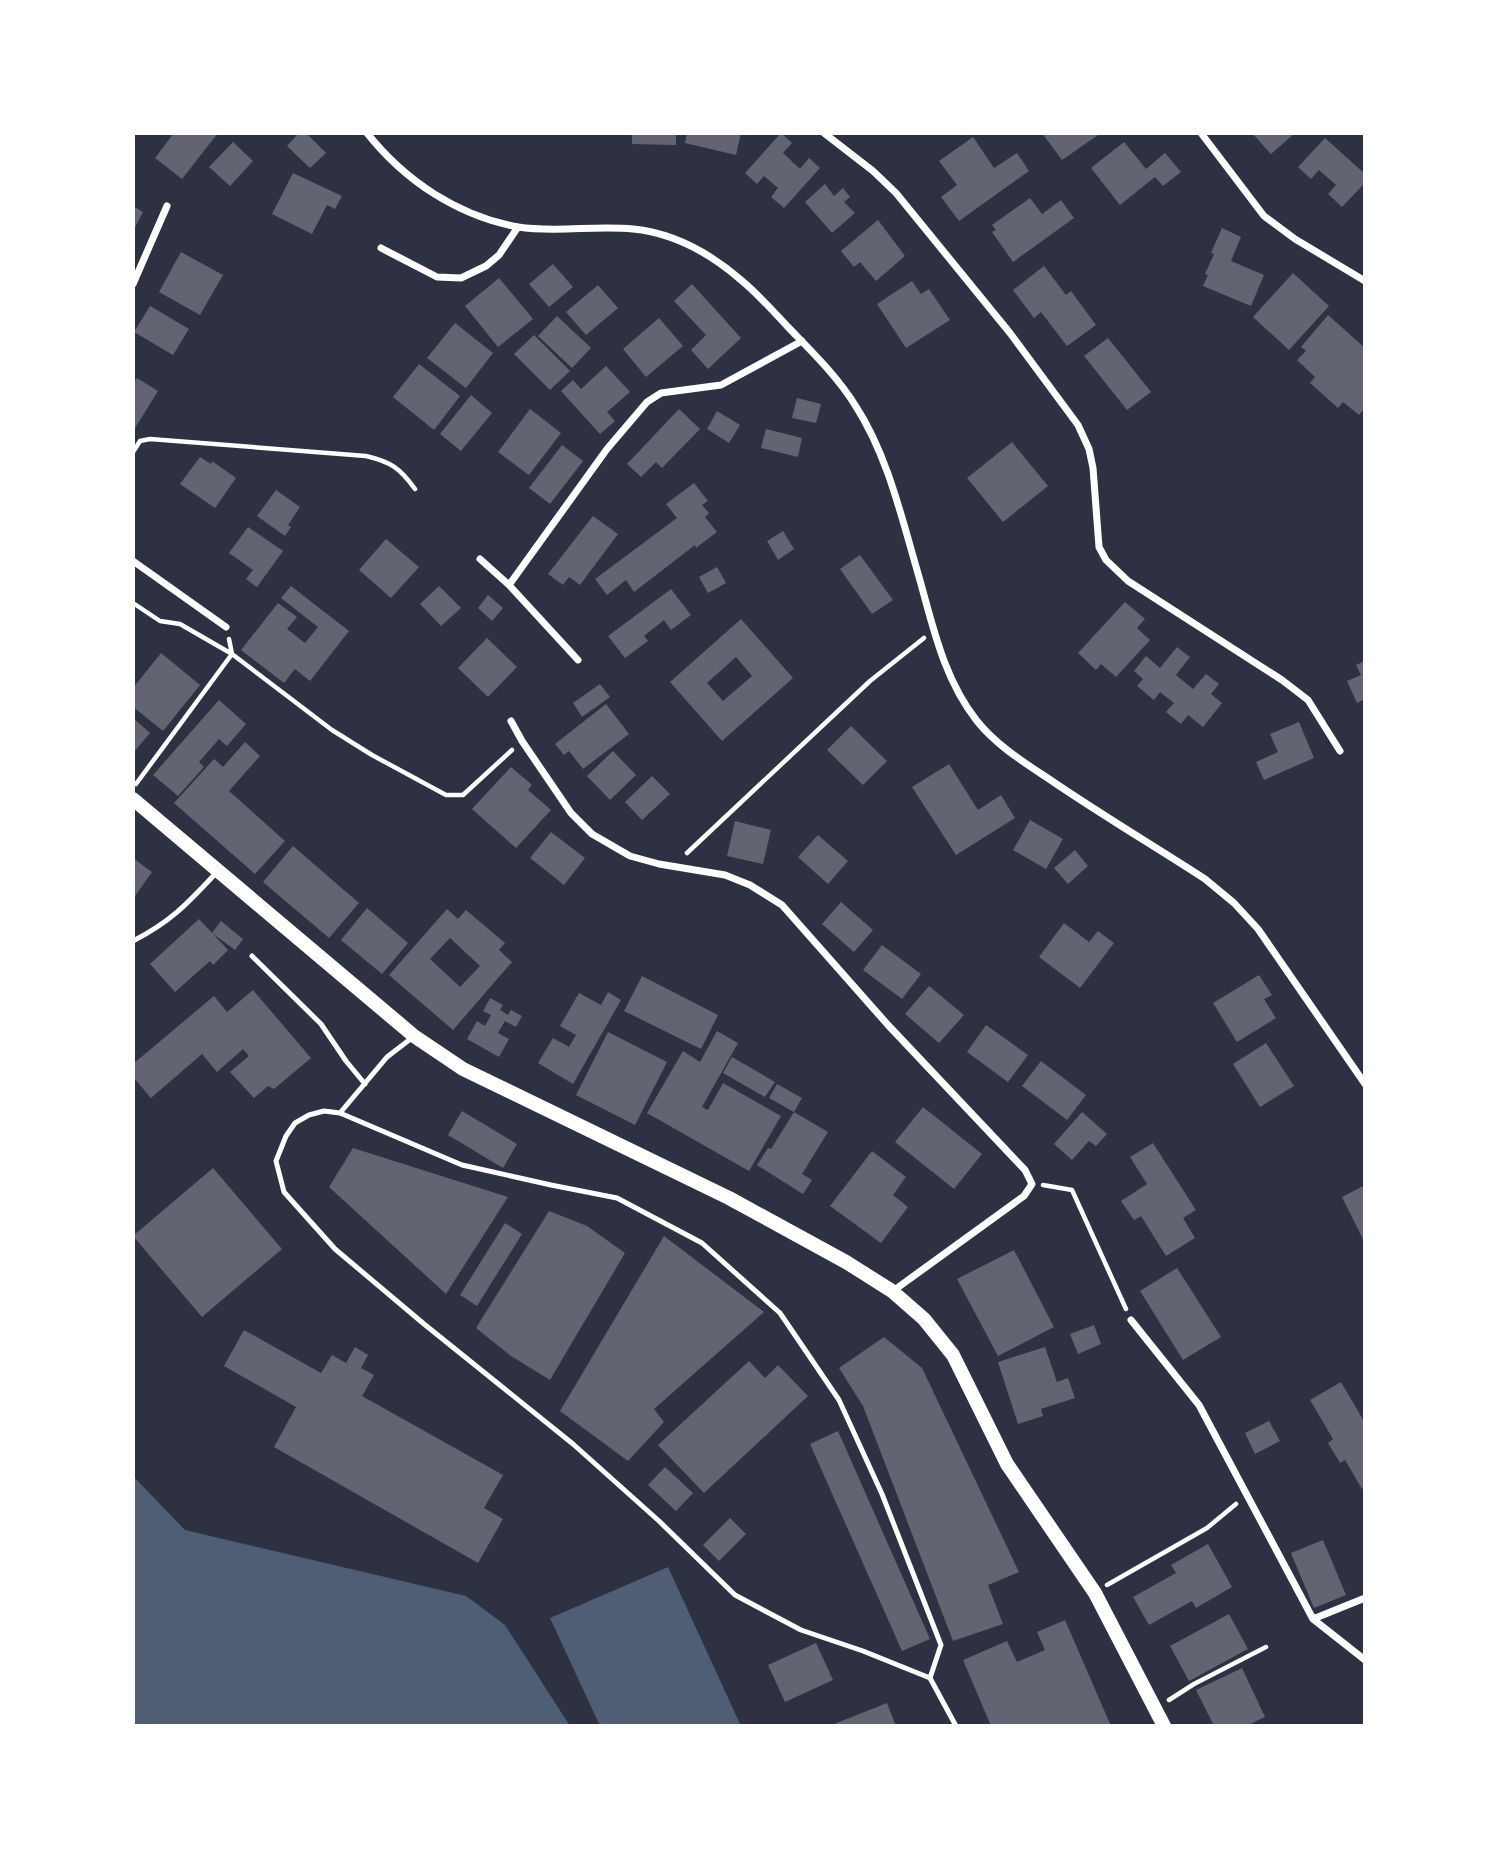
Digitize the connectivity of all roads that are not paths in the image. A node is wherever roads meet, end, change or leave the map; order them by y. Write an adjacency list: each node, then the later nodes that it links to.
1 (367, 133): 5 (street)
2 (824, 133): 16 (street)
3 (1201, 133): 7 (street)
4 (167, 206): 8 (street)
5 (518, 227): 6 (street); 9 (street)
6 (381, 248)
7 (1365, 281)
8 (133, 284)
9 (802, 341): 12 (street); 23 (street)
10 (480, 559): 12 (street)
11 (133, 561): 13 (street)
12 (509, 585): 14 (street)
13 (226, 627)
14 (579, 660)
15 (511, 721): 25 (street)
16 (1340, 751)
17 (133, 799): 18 (main road)
18 (219, 869): 19 (lane); 21 (main road)
19 (133, 941)
20 (253, 956): 22 (lane)
21 (414, 1036): 22 (lane); 25 (main road)
22 (365, 1084): 24 (lane)
23 (1365, 1084)
24 (340, 1113): 30 (lane); 30 (lane)
25 (892, 1291): 32 (main road)
26 (1131, 1320): 28 (street)
27 (1365, 1598): 28 (street)
28 (1313, 1619): 29 (street)
29 (1365, 1660)
30 (930, 1678): 31 (lane)
31 (956, 1726)
32 (1164, 1726)

